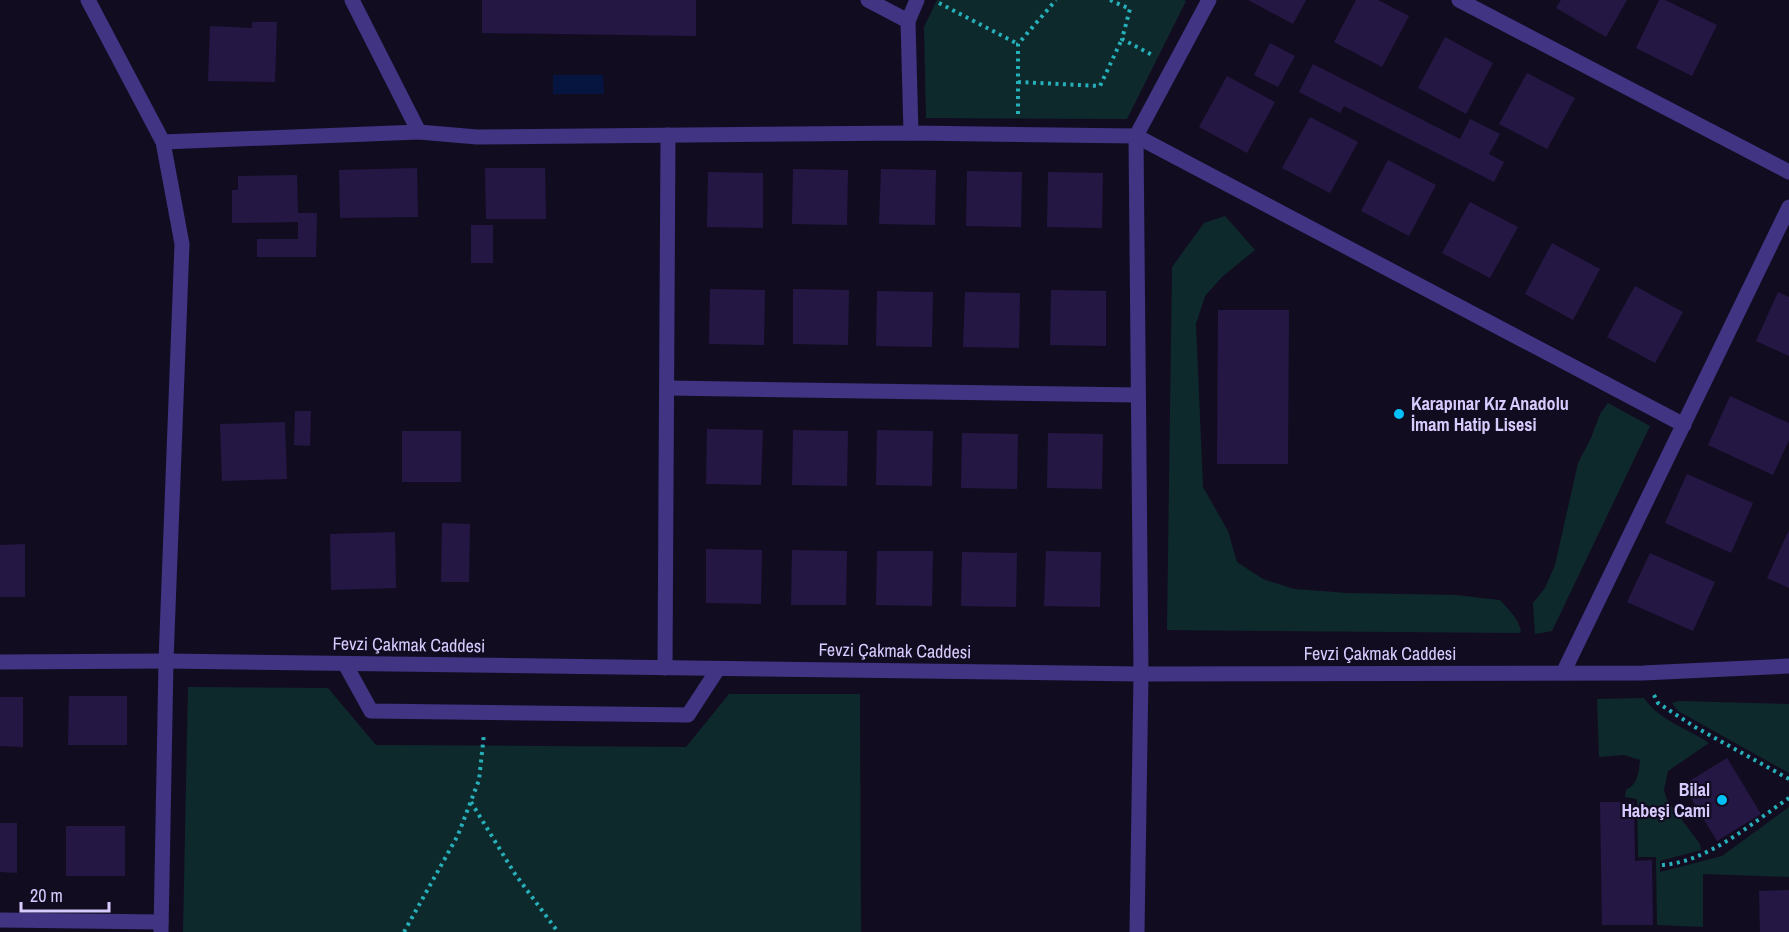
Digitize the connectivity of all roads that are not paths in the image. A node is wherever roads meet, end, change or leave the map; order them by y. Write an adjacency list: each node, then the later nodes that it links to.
1 (88, 0): 12 (street)
2 (352, 0): 8 (street)
3 (868, 0): 7 (street)
4 (917, 0): 7 (street)
5 (1209, 0): 11 (street)
6 (1459, 0): 13 (street)
7 (908, 21): 9 (street)
8 (419, 132): 10 (street); 12 (street)
9 (911, 134): 10 (street); 11 (street)
10 (668, 135): 15 (street)
11 (1136, 136): 16 (street); 17 (street)
12 (163, 142): 18 (street)
13 (1789, 172)
14 (1789, 207): 17 (street)
15 (667, 388): 16 (street); 22 (street)
16 (1138, 395): 25 (street)
17 (1684, 425): 24 (street)
18 (166, 661): 19 (street, Fevzi Çakmak Caddesi); 20 (street, Fevzi Çakmak Caddesi); 27 (street)
19 (0, 662)
20 (345, 664): 22 (street, Fevzi Çakmak Caddesi); 23 (street)
21 (1789, 666): 24 (street, Fevzi Çakmak Caddesi)
22 (665, 668): 23 (street, Fevzi Çakmak Caddesi)
23 (718, 669): 25 (street, Fevzi Çakmak Caddesi)
24 (1563, 673): 25 (street, Fevzi Çakmak Caddesi)
25 (1141, 674): 28 (street)
26 (0, 920): 27 (street)
27 (161, 927)
28 (1137, 932)

